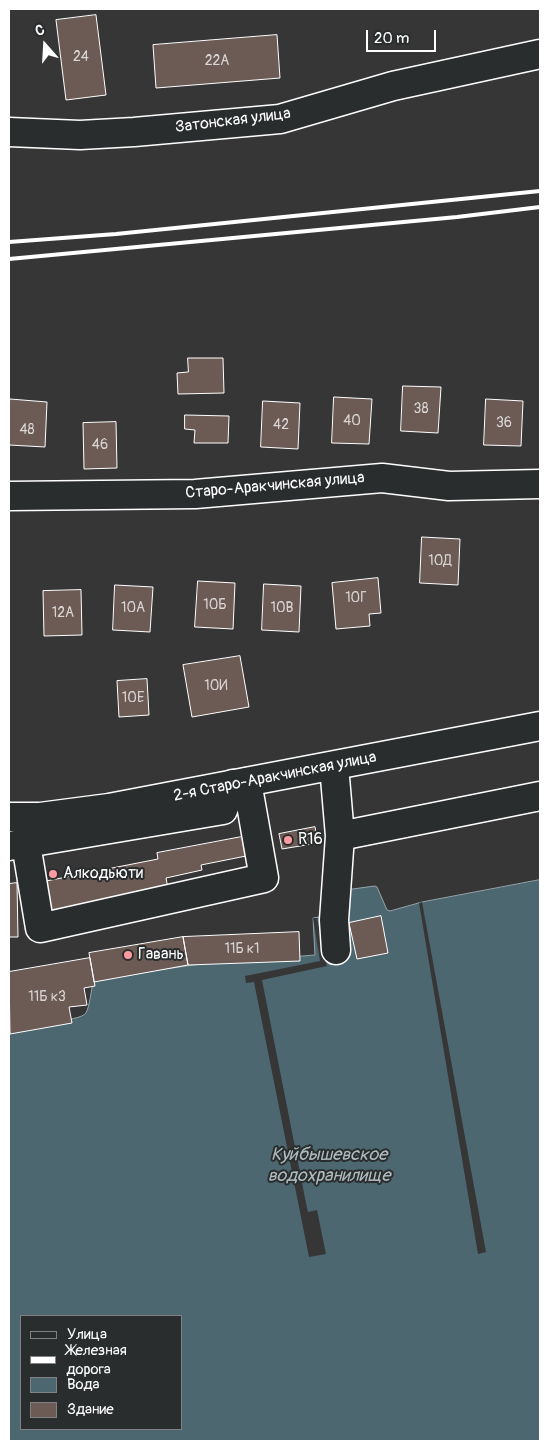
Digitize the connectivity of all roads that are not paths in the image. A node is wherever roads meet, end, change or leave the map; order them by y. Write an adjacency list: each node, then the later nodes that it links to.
1 (540, 54): 2 (street, Затонская улица)
2 (9, 132)
3 (540, 484): 4 (street, Старо-Аракчинская улица)
4 (9, 496)
5 (540, 726): 6 (street, 2-я Старо-Аракчинская улица)
6 (334, 766): 7 (street, 2-я Старо-Аракчинская улица); 10 (street)
7 (240, 783): 9 (street, 2-я Старо-Аракчинская улица); 11 (street); 11 (street)
8 (540, 796): 10 (street)
9 (9, 817)
10 (340, 836): 12 (street)
11 (18, 845)
12 (336, 950)

